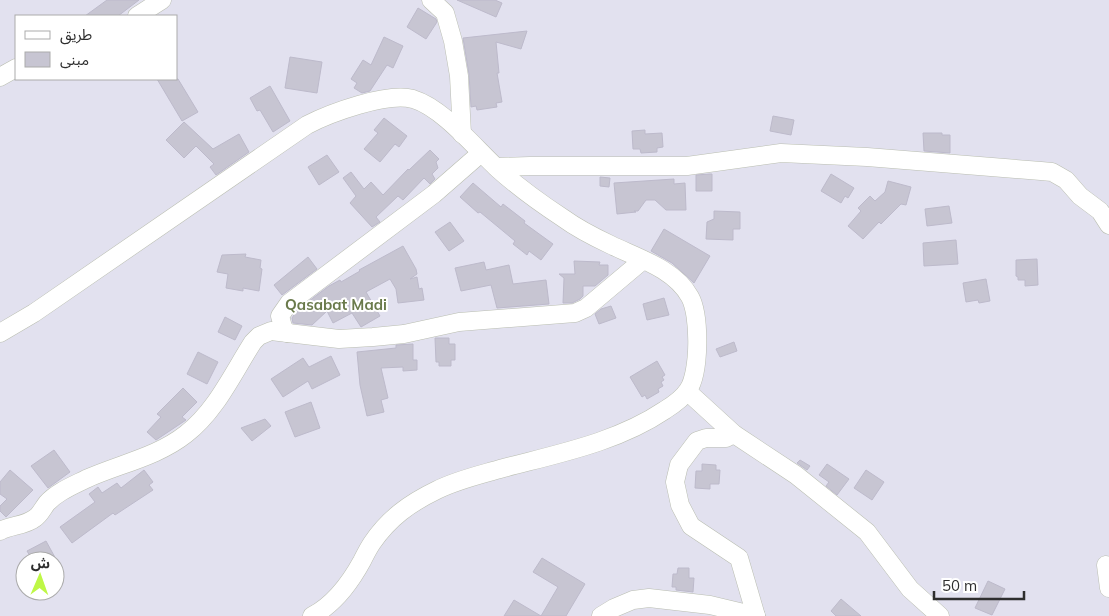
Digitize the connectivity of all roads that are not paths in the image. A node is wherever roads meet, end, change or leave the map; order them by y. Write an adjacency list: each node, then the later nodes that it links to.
1 (162, 0): 3 (street)
2 (431, 0): 6 (street)
3 (139, 15)
4 (15, 69): 5 (street)
5 (0, 77)
6 (462, 134): 7 (street); 11 (street)
7 (481, 153): 8 (street); 12 (street)
8 (496, 167): 9 (street); 10 (street)
9 (1109, 225)
10 (643, 260): 12 (street); 13 (street)
11 (0, 333)
12 (287, 333): 15 (street)
13 (688, 392): 14 (street); 18 (street)
14 (734, 434): 20 (street); 21 (street)
15 (0, 531)
16 (1106, 565): 17 (street)
17 (1109, 588)
18 (312, 616)
19 (602, 616): 20 (street)
20 (756, 616)
21 (940, 616)

